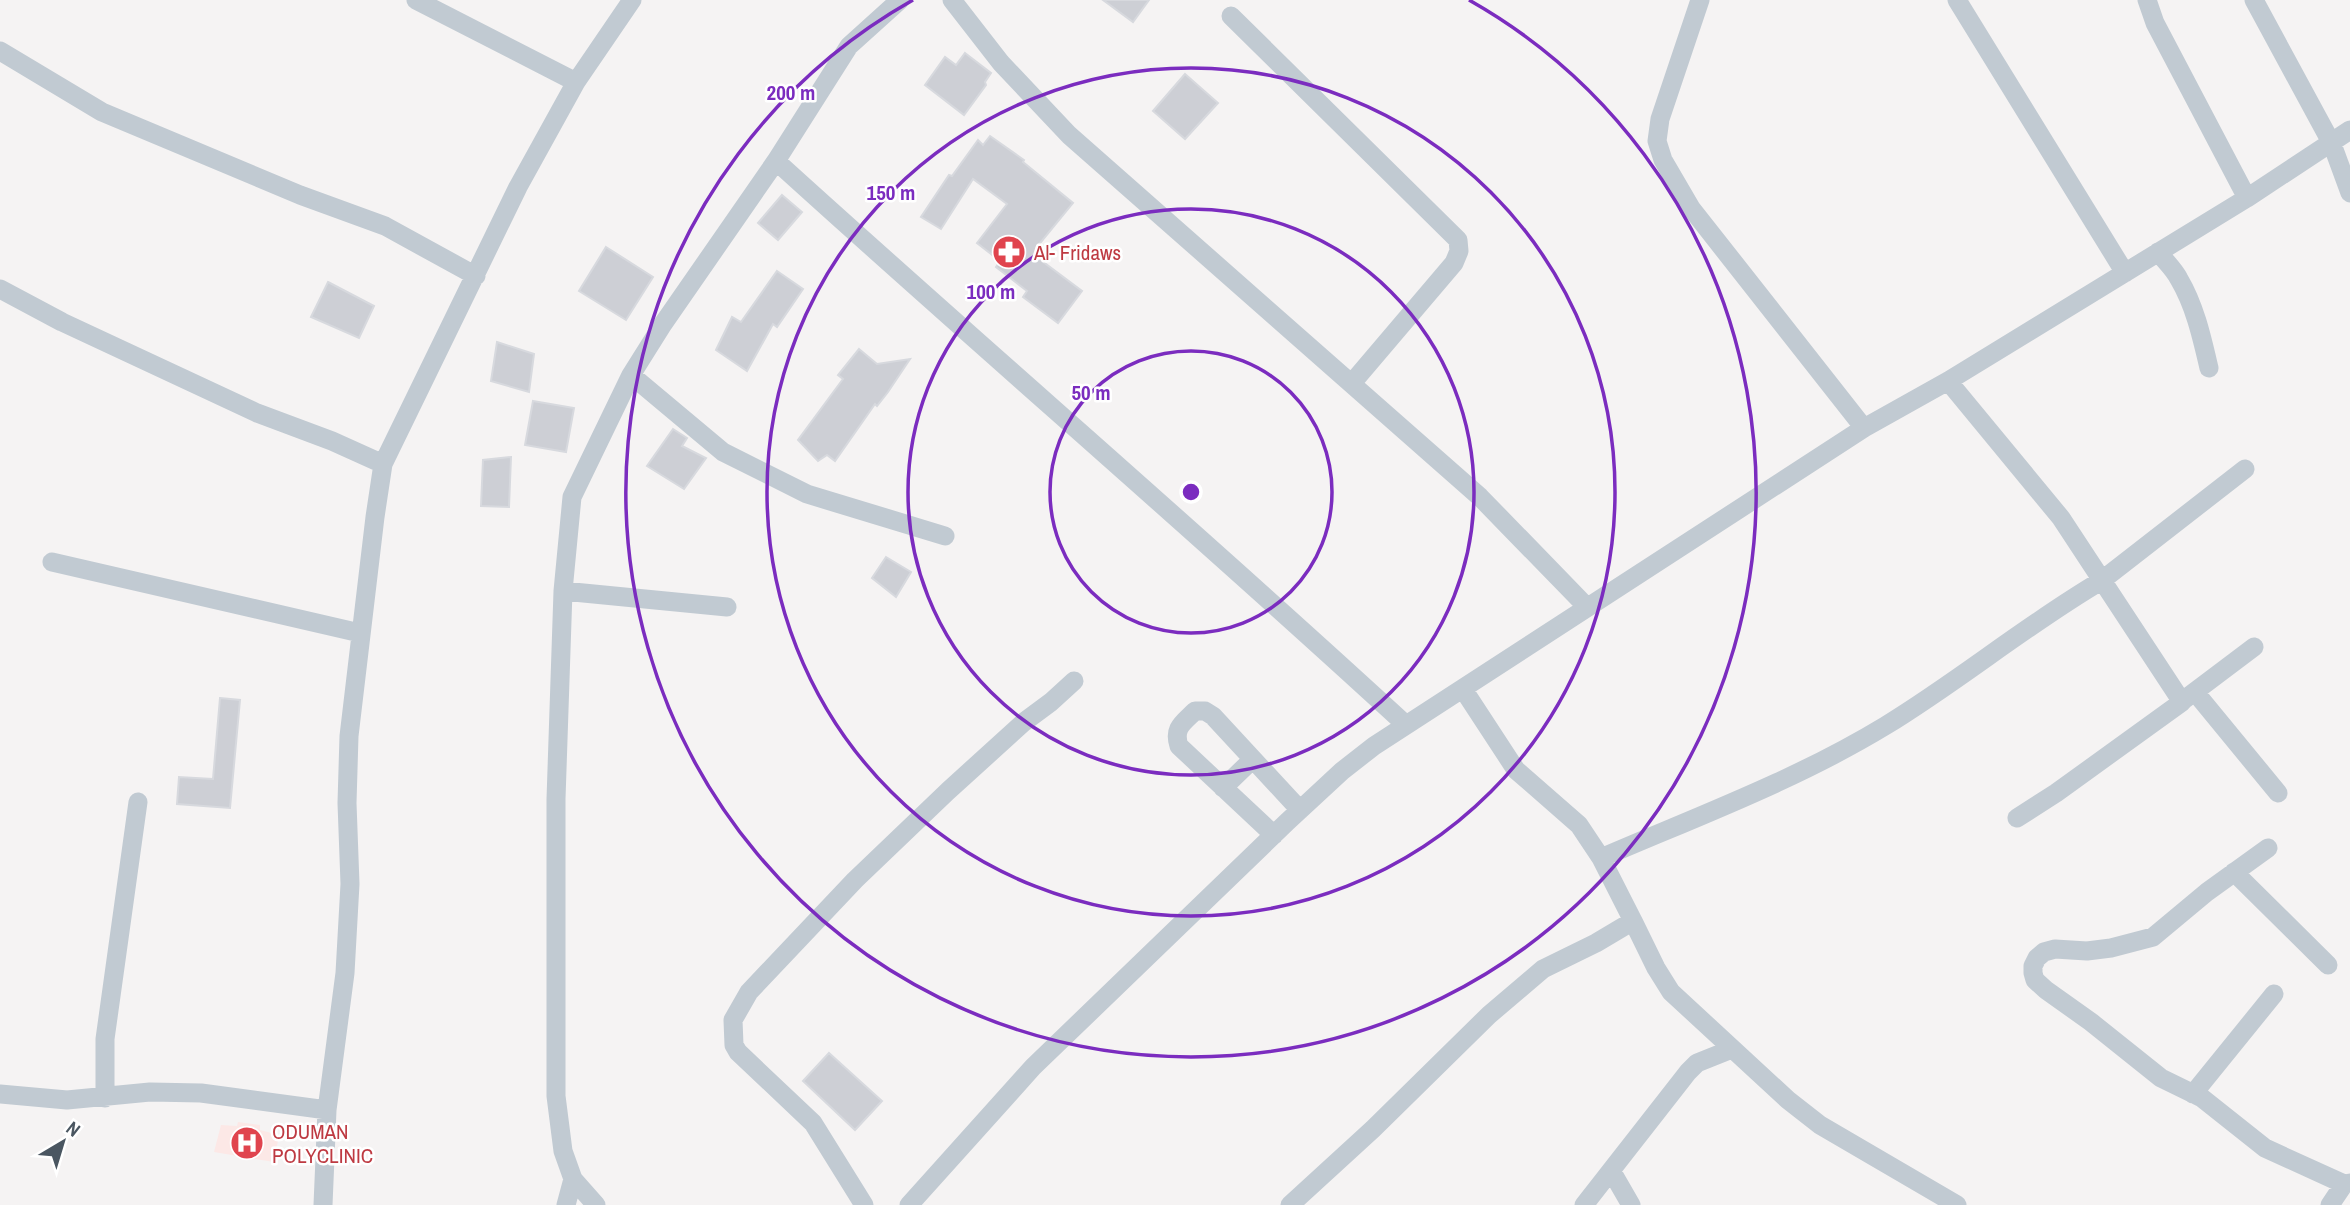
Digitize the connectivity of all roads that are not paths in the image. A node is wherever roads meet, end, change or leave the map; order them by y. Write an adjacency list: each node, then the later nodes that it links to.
1 (416, 0): 11 (street)
2 (632, 0): 11 (street)
3 (900, 0): 14 (street)
4 (952, 0): 24 (street)
5 (1700, 0): 25 (street)
6 (1957, 0): 18 (street)
7 (2147, 0): 16 (street)
8 (2255, 0): 13 (street)
9 (1231, 16): 24 (street)
10 (0, 51): 19 (street)
11 (576, 82): 19 (street)
12 (2350, 130): 13 (street)
13 (2332, 144): 15 (street); 16 (street)
14 (776, 161): 22 (street); 39 (street)
15 (2350, 193)
16 (2247, 198): 17 (street)
17 (2158, 253): 18 (street); 21 (street)
18 (2125, 273): 23 (street)
19 (476, 276): 26 (street)
20 (0, 289): 26 (street)
21 (2209, 368)
22 (631, 375): 28 (street); 31 (street)
23 (1948, 381): 25 (street); 30 (street)
24 (1352, 383): 32 (street)
25 (1864, 428): 32 (street)
26 (383, 464): 34 (street)
27 (2245, 469): 30 (street)
28 (944, 536)
29 (52, 562): 34 (street)
30 (2101, 581): 38 (street); 48 (street)
31 (563, 591): 33 (street); 59 (street)
32 (1586, 606): 37 (street)
33 (727, 607)
34 (360, 633): 57 (street)
35 (2254, 647): 38 (street)
36 (1074, 681): 64 (street)
37 (1463, 689): 39 (street); 48 (street)
38 (2188, 697): 42 (street); 45 (street)
39 (1405, 724): 44 (street)
40 (1252, 760): 41 (street); 41 (street); 44 (street)
41 (1223, 788): 46 (street)
42 (2278, 793)
43 (138, 802): 56 (street)
44 (1300, 810): 46 (street)
45 (2017, 818)
46 (1274, 835): 65 (street)
47 (2268, 848): 49 (street)
48 (1601, 858): 50 (street)
49 (2234, 872): 51 (street); 55 (street)
50 (1633, 920): 53 (street); 66 (street)
51 (2328, 965)
52 (2274, 994): 55 (street)
53 (1732, 1049): 58 (street); 69 (street)
54 (0, 1094): 56 (street)
55 (2193, 1094): 60 (street)
56 (105, 1098): 57 (street)
57 (327, 1110): 61 (street)
58 (1612, 1172): 67 (street); 68 (street)
59 (573, 1179): 62 (street); 63 (street)
60 (2347, 1183): 70 (street)
61 (323, 1205)
62 (566, 1205)
63 (596, 1205)
64 (864, 1205)
65 (909, 1205)
66 (1290, 1205)
67 (1584, 1205)
68 (1631, 1205)
69 (1957, 1205)
70 (2330, 1205)

